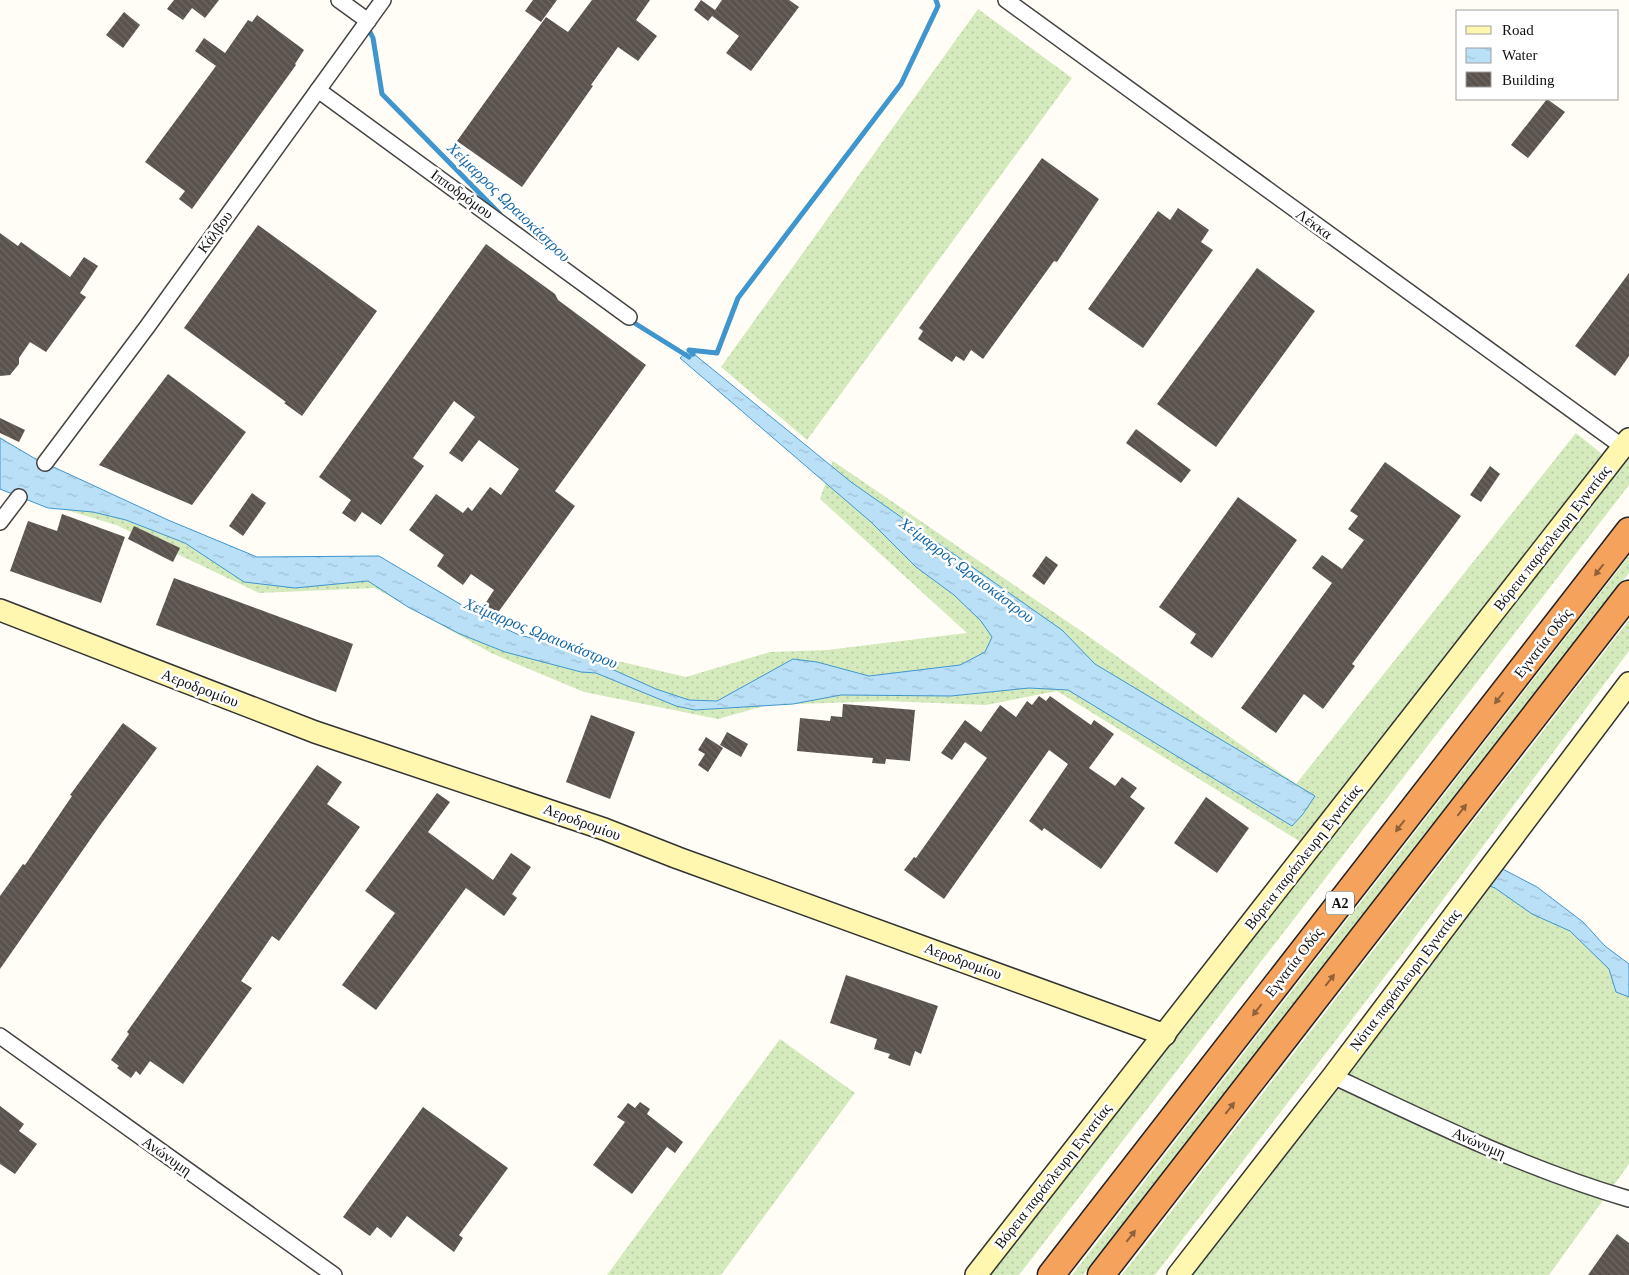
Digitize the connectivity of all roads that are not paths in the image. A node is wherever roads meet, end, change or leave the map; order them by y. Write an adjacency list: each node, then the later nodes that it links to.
1 (339, 0): 4 (street)
2 (383, 0): 4 (street, Κάλβου)
3 (1006, 0): 7 (street, Λέκκα)
4 (368, 22): 5 (street, Κάλβου)
5 (318, 90): 6 (street, Ιπποδρόμου); 8 (street, Κάλβου)
6 (628, 317)
7 (1626, 443): 15 (street, Βόρεια παράπλευρη Εγνατίας)
8 (45, 463)
9 (19, 497): 10 (street)
10 (0, 522)
11 (1629, 531): 21 (highway, Εγνατία Οδός / Α2, one-way to 21)
12 (1629, 594): 22 (highway, Α2, one-way to 12)
13 (0, 610): 15 (street, Αεροδρομίου)
14 (1629, 683): 17 (street, Νότια παράπλευρη Εγνατίας)
15 (1165, 1035): 20 (street, Βόρεια παράπλευρη Εγνατίας)
16 (0, 1036): 19 (street, Ανώνυμη)
17 (1334, 1076): 18 (street, Ανώνυμη); 23 (street, Νότια παράπλευρη Εγνατίας)
18 (1629, 1199)
19 (334, 1275)
20 (976, 1275)
21 (1052, 1275)
22 (1101, 1275)
23 (1178, 1275)

